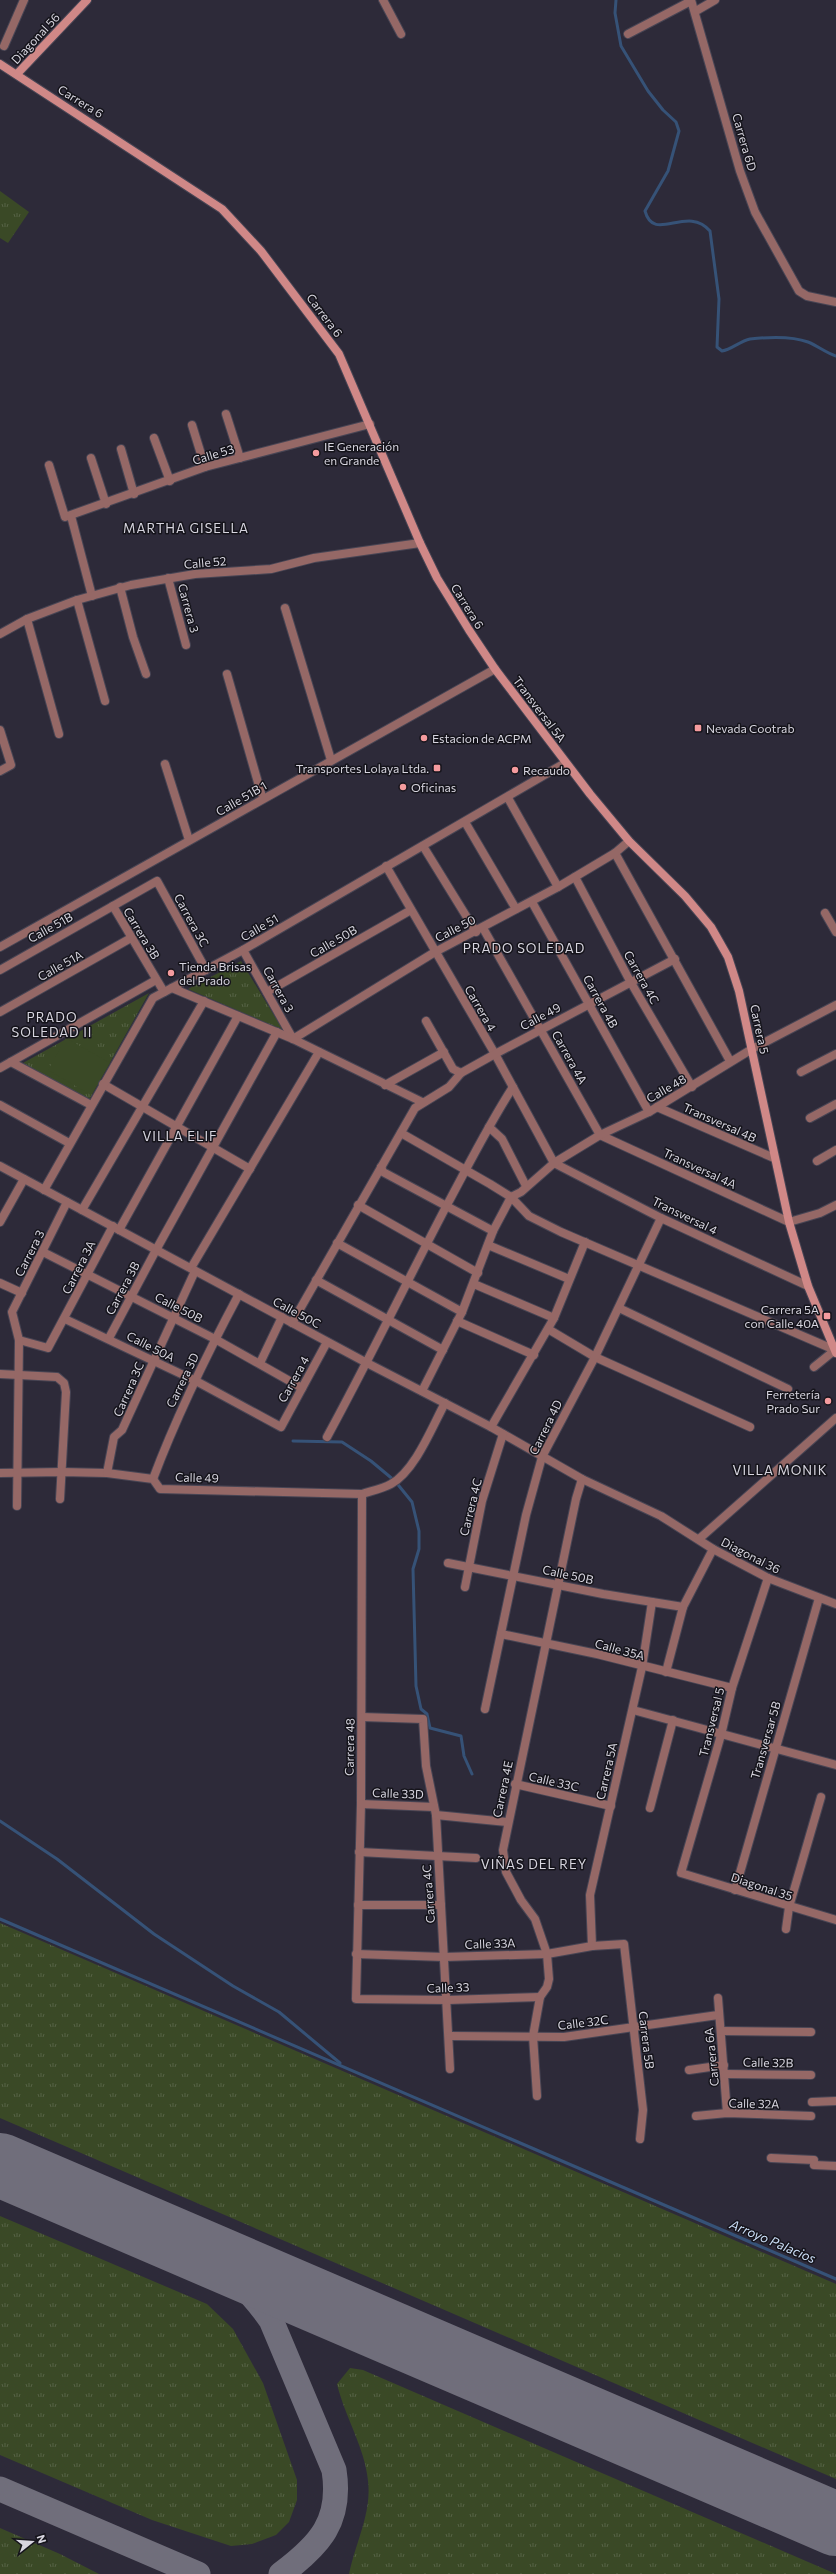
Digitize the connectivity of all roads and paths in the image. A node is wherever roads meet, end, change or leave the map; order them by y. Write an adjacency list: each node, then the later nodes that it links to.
1 (24, 0): 9 (street)
2 (87, 0): 11 (main road, Diagonal 56)
3 (383, 0): 7 (street)
4 (715, 0): 6 (street)
5 (691, 1): 6 (street, Carrera 6D); 8 (street)
6 (696, 11): 12 (street, Carrera 6D)
7 (401, 34)
8 (628, 34)
9 (4, 46)
10 (0, 64): 11 (main road, Carrera 6)
11 (17, 74): 14 (main road, Carrera 6)
12 (836, 302)
13 (226, 414): 19 (street)
14 (370, 424): 19 (street, Calle 53); 26 (main road, Carrera 6)
15 (192, 425): 21 (street)
16 (154, 438): 22 (street)
17 (121, 449): 23 (street)
18 (91, 458): 24 (street)
19 (240, 458): 21 (street, Calle 53)
20 (49, 465): 25 (street)
21 (205, 467): 22 (street, Calle 53)
22 (170, 482): 23 (street, Calle 53)
23 (134, 494): 24 (street, Calle 53)
24 (106, 504): 25 (street, Calle 53)
25 (68, 516): 29 (street)
26 (420, 543): 27 (street, Calle 52); 35 (main road, Carrera 6)
27 (168, 578): 28 (street, Calle 52); 34 (street, Carrera 3)
28 (120, 588): 29 (street, Calle 52); 36 (street)
29 (92, 596): 30 (street, Calle 52)
30 (78, 600): 32 (street, Calle 52); 38 (street)
31 (285, 608): 41 (street)
32 (27, 619): 33 (street, Calle 52); 40 (street)
33 (0, 634)
34 (186, 645)
35 (495, 670): 41 (street, Calle 51B 1); 42 (main road, Transversal 5A)
36 (146, 674)
37 (227, 674): 45 (street)
38 (105, 701)
39 (0, 730): 44 (street)
40 (59, 734)
41 (331, 760): 64 (street, Calle 51B 1)
42 (565, 763): 46 (street, Calle 51); 49 (main road, Carrera 5)
43 (165, 764): 48 (street)
44 (0, 771)
45 (261, 793)
46 (508, 798): 47 (street, Calle 51); 55 (street)
47 (465, 822): 50 (street, Calle 51); 58 (street)
48 (188, 837)
49 (629, 841): 51 (street, Calle 50); 84 (main road, Carrera 5)
50 (423, 846): 52 (street, Calle 51); 61 (street, Carrera 4A)
51 (615, 853): 53 (street, Calle 50); 67 (street)
52 (386, 866): 59 (street, Carrera 4); 65 (street, Calle 51)
53 (575, 877): 55 (street, Calle 50); 71 (street, Carrera 4C)
54 (158, 881): 57 (street, Calle 51B); 69 (street, Carrera 3C)
55 (558, 887): 56 (street, Calle 50)
56 (532, 902): 58 (street, Calle 50); 76 (street, Carrera 4B)
57 (113, 906): 63 (street, Carrera 3B); 68 (street, Calle 51B)
58 (516, 909): 61 (street, Calle 50)
59 (411, 910): 66 (street, Carrera 4); 74 (street, Calle 50B)
60 (825, 913): 62 (street)
61 (479, 930): 66 (street, Calle 50); 81 (street, Carrera 4A)
62 (836, 932)
63 (131, 938): 70 (street, Carrera 3B); 78 (street, Calle 51A)
64 (0, 947)
65 (243, 950): 69 (street, Calle 51); 74 (street, Carrera 3)
66 (435, 952): 83 (street, Calle 50); 87 (street, Carrera 4)
67 (675, 959): 71 (street, Calle 49); 90 (street)
68 (0, 970)
69 (206, 970): 72 (street, Calle 51)
70 (156, 980): 73 (street, Carrera 3B); 89 (street)
71 (630, 981): 76 (street, Calle 49); 96 (street, Carrera 4C)
72 (172, 988): 73 (street, Calle 51); 75 (street)
73 (164, 992): 94 (street, Calle 51)
74 (267, 992): 83 (street, Carrera 3)
75 (204, 1002): 79 (street); 102 (street)
76 (588, 1004): 81 (street, Calle 49); 104 (street, Carrera 4B)
77 (836, 1005): 84 (street, Calle 48)
78 (0, 1012)
79 (238, 1016): 82 (street); 106 (street, Carrera 3A)
80 (426, 1021): 86 (street)
81 (541, 1030): 87 (street, Calle 49); 109 (street, Carrera 4A)
82 (277, 1032): 83 (street); 111 (street, Carrera 3B)
83 (293, 1039): 85 (street)
84 (752, 1049): 90 (street, Calle 48); 113 (main road, Carrera 5)
85 (319, 1052): 95 (street); 118 (street, Carrera 3C)
86 (444, 1052): 93 (street); 95 (street)
87 (495, 1054): 93 (street, Calle 49); 97 (street, Carrera 4)
88 (836, 1054): 92 (street)
89 (11, 1062): 91 (street); 101 (street)
90 (730, 1062): 96 (street, Calle 48)
91 (0, 1068)
92 (801, 1072)
93 (461, 1073): 98 (street, Calle 49)
94 (103, 1084): 101 (street, Calle 51); 102 (street)
95 (385, 1085): 98 (street)
96 (692, 1086): 103 (street, Calle 48)
97 (513, 1087): 107 (street); 115 (street, Carrera 4)
98 (422, 1102): 108 (street)
99 (836, 1104): 105 (street)
100 (0, 1105): 110 (street)
101 (91, 1105): 110 (street, Calle 51)
102 (142, 1107): 106 (street); 128 (street)
103 (657, 1107): 104 (street, Calle 48); 113 (street, Transversal 4B)
104 (649, 1112): 109 (street, Calle 48)
105 (810, 1118)
106 (176, 1127): 111 (street); 132 (street, Carrera 3A)
107 (489, 1127): 119 (street); 121 (street)
108 (401, 1133): 117 (street); 119 (street)
109 (600, 1135): 115 (street, Calle 48); 131 (street, Transversal 4A)
110 (69, 1143): 122 (street, Calle 51)
111 (213, 1149): 118 (street); 138 (street, Carrera 3B)
112 (836, 1150): 114 (street)
113 (774, 1158): 131 (main road, Carrera 5)
114 (817, 1161)
115 (554, 1163): 121 (street, Calle 48); 129 (street, Transversal 4)
116 (0, 1166): 120 (street, Calle 50C)
117 (381, 1167): 125 (street); 127 (street)
118 (250, 1169): 141 (street, Carrera 3C)
119 (465, 1170): 123 (street); 127 (street)
120 (24, 1179): 122 (street, Calle 50C); 130 (street)
121 (526, 1186): 123 (street, Calle 48)
122 (44, 1190): 124 (street, Calle 50C)
123 (511, 1197): 133 (street); 134 (street)
124 (67, 1202): 128 (street, Calle 50C); 139 (street, Carrera 3)
125 (358, 1205): 135 (street); 136 (street)
126 (836, 1205): 131 (street)
127 (446, 1206): 133 (street); 136 (street)
128 (82, 1210): 132 (street, Calle 50C)
129 (661, 1218): 140 (street, Carrera 4D); 149 (street, Transversal 4)
130 (0, 1222)
131 (789, 1222): 149 (main road, Carrera 5)
132 (116, 1228): 138 (street, Calle 50C); 143 (street, Carrera 3A)
133 (493, 1231): 137 (street)
134 (585, 1242): 140 (street); 144 (street)
135 (337, 1243): 145 (street); 146 (street)
136 (425, 1244): 142 (street); 146 (street)
137 (488, 1245): 142 (street); 144 (street)
138 (156, 1250): 141 (street, Calle 50C); 152 (street, Carrera 3B)
139 (43, 1252): 143 (street, Calle 50B); 150 (street, Carrera 3)
140 (636, 1266): 153 (street, Carrera 4D); 168 (street)
141 (193, 1270): 151 (street, Calle 50C); 156 (street, Carrera 3C)
142 (478, 1273): 148 (street)
143 (88, 1276): 152 (street, Calle 50B); 158 (street, Carrera 3A)
144 (569, 1279): 157 (street)
145 (316, 1280): 159 (street); 161 (street)
146 (407, 1282): 154 (street); 159 (street)
147 (0, 1283): 150 (street)
148 (474, 1284): 154 (street); 157 (street)
149 (808, 1286): 168 (main road, Carrera 5)
150 (22, 1293): 165 (street, Carrera 3)
151 (239, 1294): 155 (street, Calle 50C); 164 (street, Carrera 3D)
152 (131, 1296): 156 (street, Calle 50B); 163 (street, Carrera 3B)
153 (619, 1308): 170 (street, Carrera 4D); 179 (street)
154 (462, 1312): 160 (street)
155 (282, 1317): 161 (street, Calle 50C); 172 (street)
156 (173, 1318): 164 (street, Calle 50B); 171 (street, Carrera 3C)
157 (554, 1318): 162 (street)
158 (65, 1319): 163 (street, Calle 50A); 165 (street)
159 (388, 1320): 167 (street); 173 (street)
160 (457, 1321): 167 (street); 169 (street)
161 (292, 1323): 166 (street, Calle 50C)
162 (548, 1328): 169 (street); 170 (street)
163 (109, 1338): 171 (street, Calle 50A)
164 (215, 1339): 172 (street, Calle 50B); 177 (street, Carrera 3D)
165 (19, 1340): 176 (street, Carrera 3)
166 (327, 1342): 173 (street, Calle 50C); 178 (street, Carrera 4)
167 (443, 1350): 180 (street)
168 (835, 1352): 174 (street)
169 (534, 1355): 184 (street)
170 (595, 1357): 185 (street); 188 (street, Carrera 4D)
171 (153, 1362): 177 (street, Calle 50A); 192 (street, Carrera 3C)
172 (260, 1363): 178 (street, Calle 50B)
173 (366, 1363): 180 (street, Calle 50C); 187 (street)
174 (814, 1367)
175 (0, 1374): 176 (street)
176 (18, 1374): 189 (street, Carrera 3); 190 (street)
177 (196, 1381): 183 (street, Calle 50A); 193 (street, Carrera 3D)
178 (302, 1388): 183 (street, Carrera 4)
179 (788, 1389)
180 (422, 1391): 181 (street, Calle 50C)
181 (444, 1403): 184 (street, Calle 50C); 195 (street, Calle 49)
182 (836, 1418): 199 (street)
183 (281, 1427)
184 (491, 1427): 186 (street, Calle 50C)
185 (750, 1428)
186 (503, 1434): 188 (street, Calle 50C); 202 (street, Carrera 4C)
187 (327, 1437)
188 (542, 1457): 194 (street, Calle 50C); 203 (street, Carrera 4D)
189 (17, 1472): 190 (street, Calle 49); 191 (street, Calle 49); 197 (street, Carrera 3)
190 (62, 1472): 192 (street, Calle 49); 196 (street)
191 (0, 1473)
192 (108, 1473): 193 (street, Calle 49)
193 (153, 1479): 195 (street, Calle 49)
194 (582, 1479): 198 (street, Calle 50C); 205 (street, Carrera 4E)
195 (362, 1494): 218 (street, Carrera 48)
196 (60, 1499)
197 (17, 1506)
198 (660, 1516): 199 (street, Diagonal 36)
199 (699, 1539): 200 (street, Diagonal 36)
200 (713, 1548): 204 (street, Diagonal 36); 210 (street)
201 (448, 1563): 202 (street, Calle 50B)
202 (468, 1566): 203 (street, Calle 50B); 206 (street, Carrera 4C)
203 (514, 1575): 205 (street, Calle 50B); 211 (street, Carrera 4D)
204 (768, 1578): 207 (street, Diagonal 36); 215 (street, Transversal 5)
205 (559, 1585): 208 (street, Calle 50B); 212 (street, Carrera 4E)
206 (465, 1587)
207 (819, 1598): 209 (street, Diagonal 36); 221 (street, Transversar 5B)
208 (652, 1602): 210 (street, Calle 50B); 213 (street, Carrera 5A)
209 (836, 1604)
210 (683, 1607): 214 (street)
211 (501, 1634): 212 (street, Calle 35A); 216 (street, Carrera 4D)
212 (546, 1645): 213 (street, Calle 35A); 223 (street, Carrera 4E)
213 (642, 1667): 214 (street, Calle 35A); 217 (street, Carrera 5A)
214 (666, 1672): 215 (street, Calle 35A)
215 (732, 1688): 220 (street, Transversal 5)
216 (485, 1709)
217 (633, 1710): 219 (street); 226 (street, Carrera 5A)
218 (362, 1717): 225 (street, Carrera 48); 228 (street, Carrera 4C)
219 (672, 1720): 220 (street); 227 (street)
220 (721, 1735): 221 (street); 233 (street, Transversal 5)
221 (774, 1749): 222 (street); 234 (street, Transversar 5B)
222 (836, 1765)
223 (515, 1784): 226 (street, Calle 33C); 229 (street, Carrera 4E)
224 (821, 1797): 237 (street)
225 (361, 1804): 228 (street, Calle 33D); 230 (street, Carrera 48)
226 (611, 1806): 241 (street, Carrera 5A)
227 (650, 1808)
228 (435, 1811): 229 (street, Calle 33D); 231 (street, Carrera 4C)
229 (507, 1822): 243 (street, Carrera 4E)
230 (359, 1852): 231 (street); 235 (street, Carrera 48)
231 (438, 1856): 232 (street); 236 (street, Carrera 4C)
232 (476, 1858)
233 (681, 1873): 234 (street, Diagonal 35)
234 (736, 1890): 237 (street, Diagonal 35)
235 (358, 1905): 236 (street); 242 (street, Carrera 48)
236 (441, 1906): 244 (street, Carrera 4C)
237 (789, 1907): 238 (street, Diagonal 35); 239 (street)
238 (836, 1920)
239 (786, 1929)
240 (624, 1944): 241 (street, Calle 33A); 250 (street, Carrera 5B)
241 (592, 1946): 243 (street, Calle 33A)
242 (356, 1954): 244 (street, Calle 33A); 247 (street, Carrera 48)
243 (547, 1954): 244 (street, Calle 33A); 245 (street, Carrera 4E)
244 (444, 1957): 248 (street, Carrera 4C)
245 (540, 1997): 248 (street, Calle 33); 254 (street, Carrera 4E)
246 (718, 1998): 249 (street, Carrera 6A)
247 (356, 2000): 248 (street, Calle 33)
248 (448, 2000): 253 (street, Carrera 4C)
249 (718, 2015): 250 (street, Calle 32C); 251 (street, Carrera 6A)
250 (633, 2028): 254 (street, Calle 32C); 266 (street, Carrera 5B)
251 (721, 2031): 252 (street); 255 (street, Carrera 6A)
252 (811, 2032)
253 (450, 2036): 254 (street, Calle 32C); 256 (street, Carrera 4C)
254 (533, 2036): 260 (street, Carrera 4E)
255 (724, 2065): 257 (street); 258 (street, Carrera 6A)
256 (450, 2069)
257 (689, 2070)
258 (725, 2074): 259 (street, Calle 32B); 263 (street, Carrera 6A)
259 (811, 2075)
260 (537, 2096)
261 (836, 2101): 262 (street)
262 (812, 2102)
263 (728, 2113): 264 (street, Calle 32A); 265 (street, Calle 32A)
264 (696, 2116)
265 (811, 2116)
266 (640, 2139)
267 (771, 2158): 268 (street)
268 (836, 2166)

